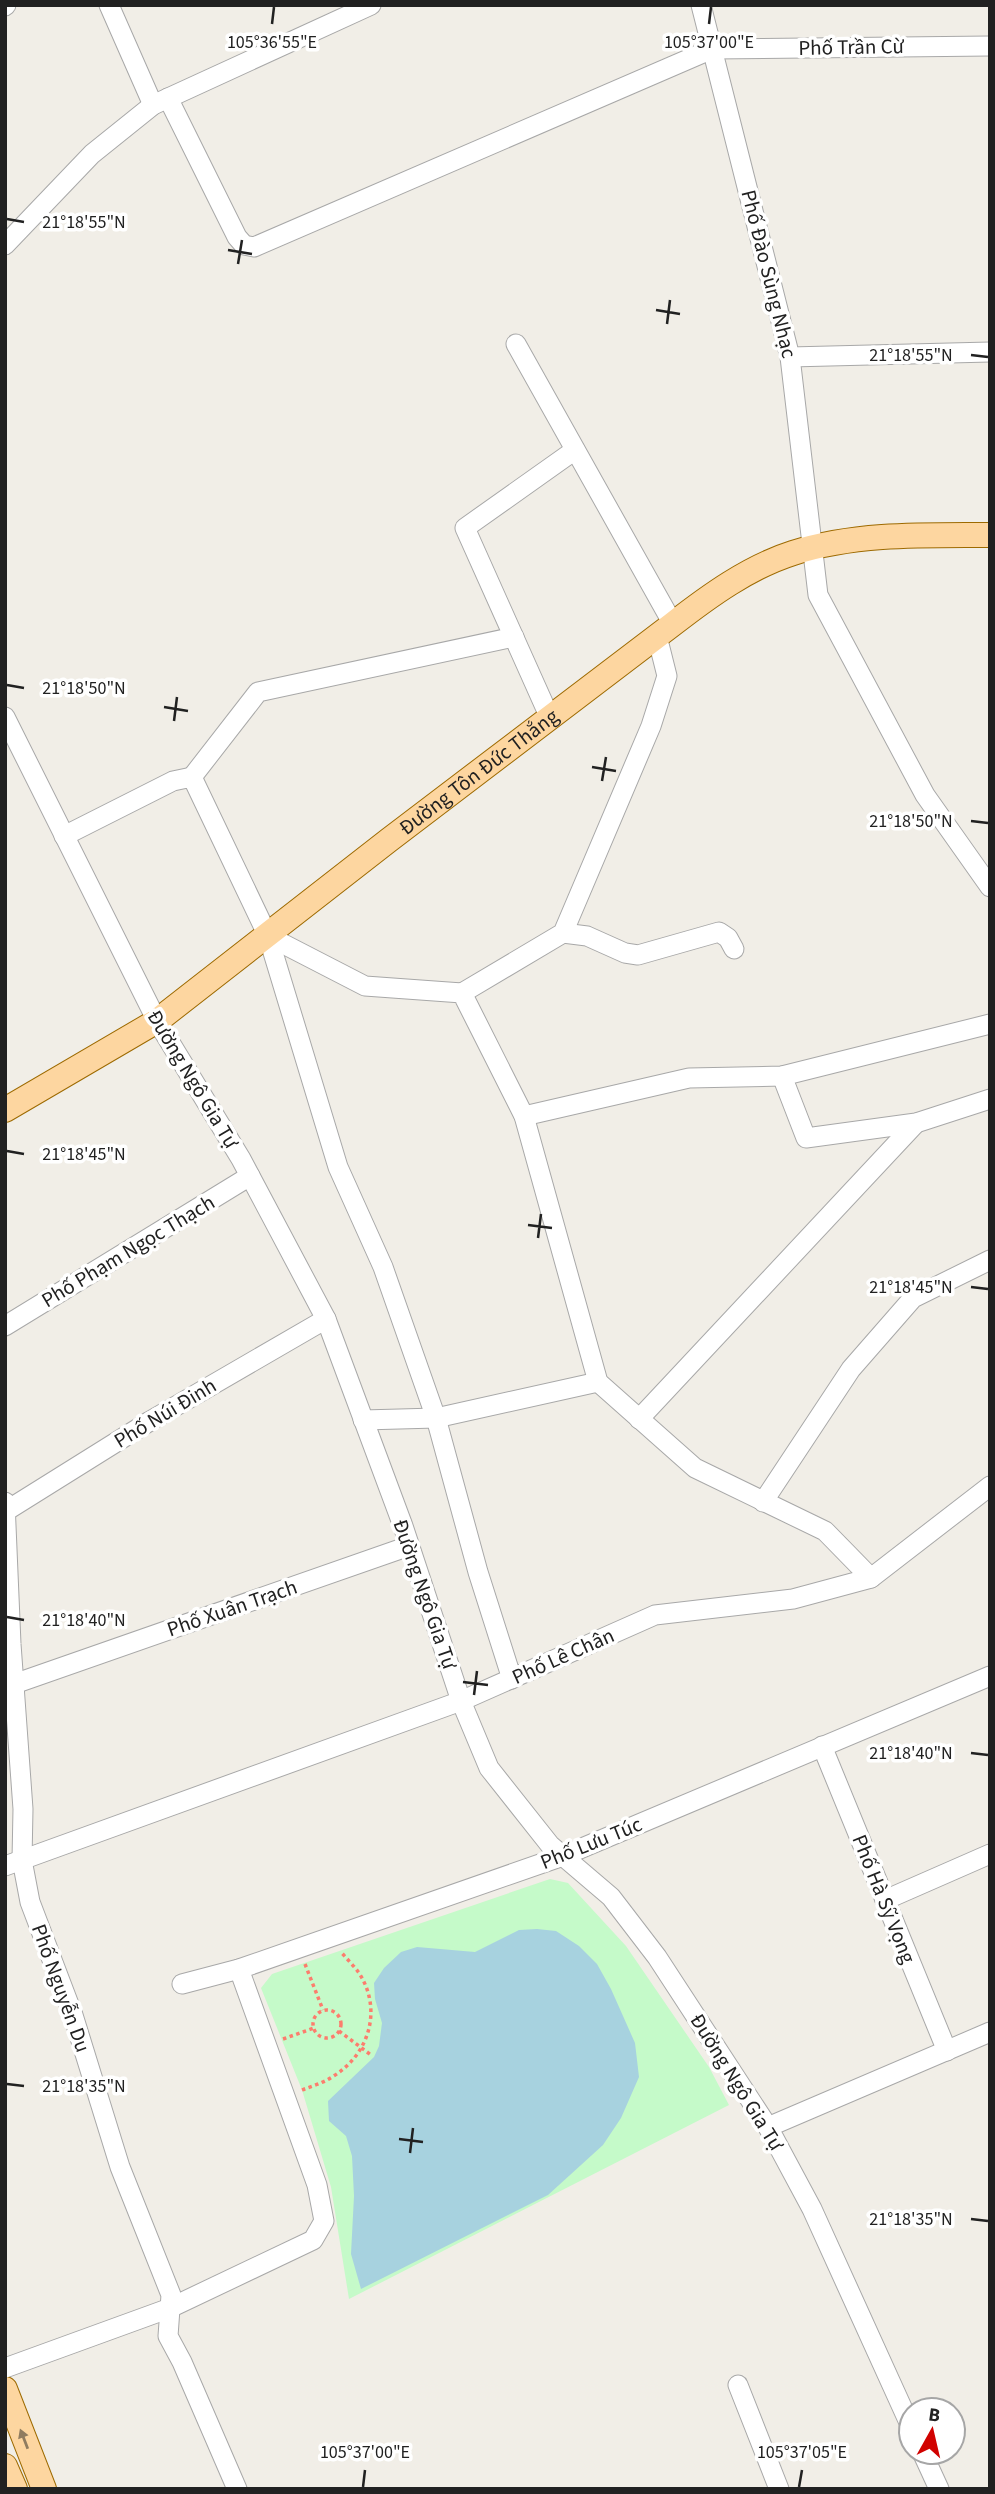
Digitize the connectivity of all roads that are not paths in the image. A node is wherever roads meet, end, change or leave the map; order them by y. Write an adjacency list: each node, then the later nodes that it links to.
1 (110, 5): 6 (street)
2 (371, 5): 6 (street)
3 (701, 5): 5 (street, Phố Đào Sùng Nhạc)
4 (990, 46): 5 (street, Phố Trần Cừ)
5 (712, 49): 6 (street); 10 (street, Phố Đào Sùng Nhạc)
6 (161, 101): 7 (street)
7 (5, 245)
8 (516, 344): 11 (street)
9 (990, 352): 10 (street)
10 (790, 357): 13 (street, Phố Đào Sùng Nhạc)
11 (575, 450): 14 (street); 15 (street)
12 (990, 535): 13 (main road, Đường Tôn Đức Thắng)
13 (814, 547): 14 (main road, Đường Tôn Đức Thắng); 20 (street, Phố Đào Sùng Nhạc)
14 (665, 630): 17 (main road, Đường Tôn Đức Thắng); 21 (street)
15 (514, 637): 17 (street); 18 (street)
16 (5, 717): 19 (street, Đường Ngô Gia Tự)
17 (550, 718): 22 (main road, Đường Tôn Đức Thắng)
18 (192, 777): 19 (street); 22 (street)
19 (64, 836): 25 (street, Đường Ngô Gia Tự)
20 (990, 887)
21 (563, 933): 23 (street); 24 (street)
22 (268, 936): 24 (street); 25 (main road, Đường Tôn Đức Thắng); 37 (street)
23 (734, 949)
24 (462, 993): 30 (street)
25 (157, 1021): 29 (main road, Đường Tôn Đức Thắng); 32 (street, Đường Ngô Gia Tự)
26 (990, 1024): 27 (street)
27 (782, 1076): 30 (street); 31 (street)
28 (990, 1099): 31 (street)
29 (5, 1110)
30 (524, 1116): 36 (street)
31 (916, 1123): 38 (street)
32 (250, 1176): 34 (street, Đường Ngô Gia Tự); 35 (street, Phố Phạm Ngọc Thạch)
33 (990, 1260): 42 (street)
34 (326, 1319): 39 (street, Đường Ngô Gia Tự); 43 (street, Phố Núi Đinh)
35 (5, 1326)
36 (598, 1382): 37 (street); 38 (street)
37 (436, 1418): 39 (street); 47 (street)
38 (639, 1419): 42 (street)
39 (363, 1420): 44 (street, Đường Ngô Gia Tự)
40 (990, 1486): 45 (street, Phố Lê Chân)
41 (5, 1502): 43 (street, Phố Nguyễn Du)
42 (763, 1502): 45 (street)
43 (6, 1511): 48 (street, Phố Nguyễn Du)
44 (410, 1546): 48 (street, Phố Xuân Trạch); 49 (street, Đường Ngô Gia Tự)
45 (871, 1578): 47 (street, Phố Lê Chân)
46 (990, 1676): 50 (street, Phố Lưu Túc)
47 (512, 1679): 49 (street, Phố Lê Chân)
48 (14, 1684): 53 (street, Phố Nguyễn Du)
49 (461, 1701): 52 (street, Đường Ngô Gia Tự); 53 (street, Phố Lê Chân)
50 (822, 1746): 52 (street, Phố Lưu Túc); 54 (street, Phố Hà Sỹ Vọng)
51 (990, 1854): 54 (street)
52 (563, 1856): 55 (street, Phố Lưu Túc); 59 (street, Đường Ngô Gia Tự)
53 (14, 1863): 60 (street, Phố Nguyễn Du)
54 (885, 1900): 58 (street, Phố Hà Sỹ Vọng)
55 (239, 1969): 56 (street, Phố Lưu Túc); 60 (street)
56 (182, 1984)
57 (990, 2032): 58 (street)
58 (947, 2051): 59 (street)
59 (768, 2127): 64 (street, Đường Ngô Gia Tự)
60 (170, 2308): 61 (street); 69 (street, Phố Nguyễn Du)
61 (5, 2368)
62 (738, 2385): 70 (street)
63 (5, 2389): 68 (main road, one-way to 63)
64 (897, 2396)
65 (5, 2466): 67 (main road)
66 (928, 2466): 71 (street)
67 (15, 2489)
68 (44, 2489)
69 (237, 2489)
70 (779, 2489)
71 (939, 2489)

